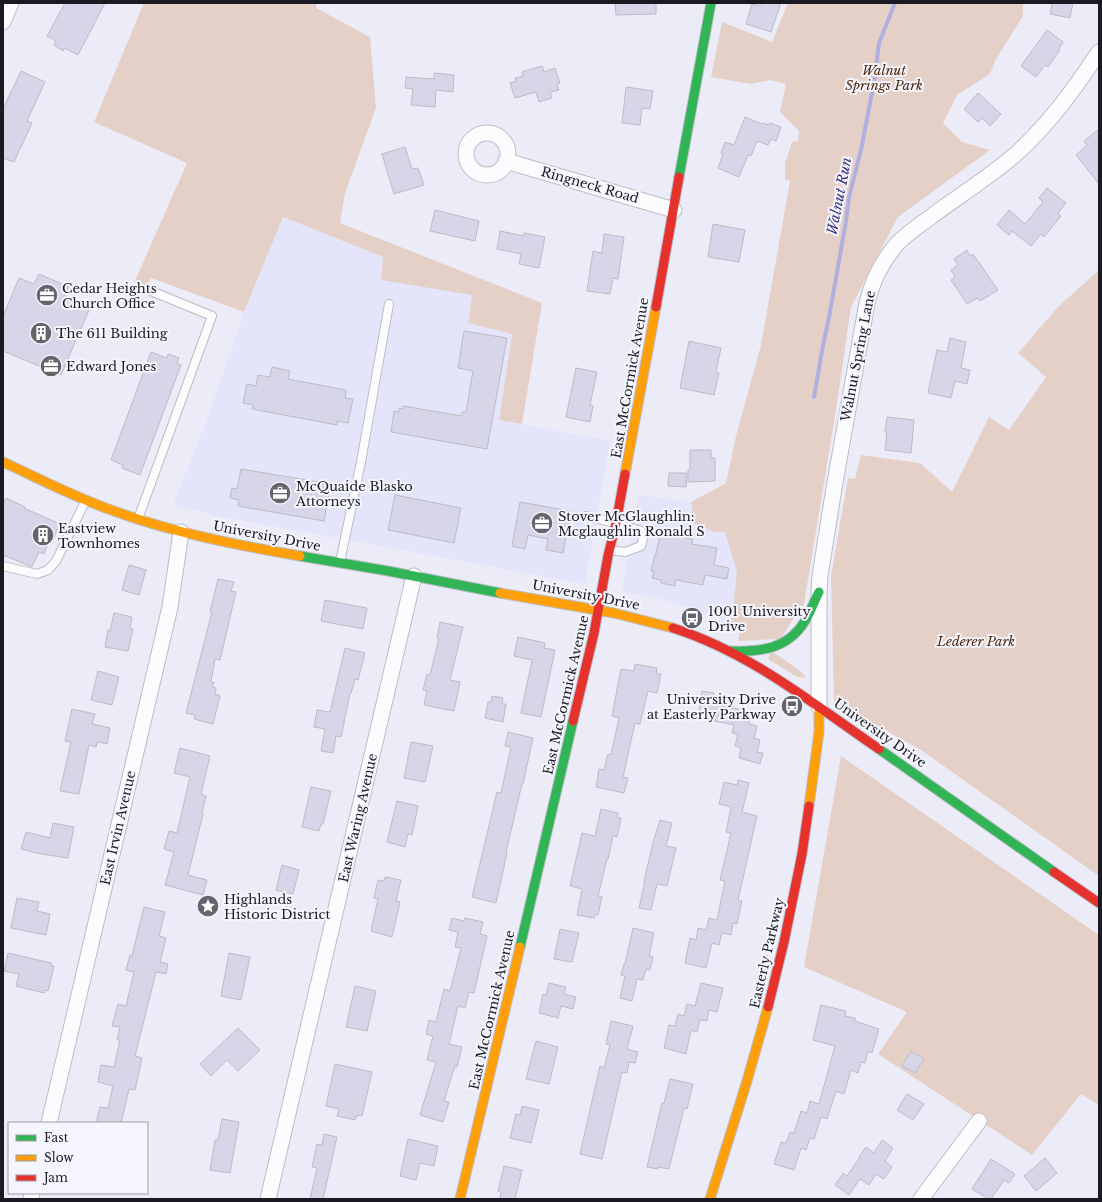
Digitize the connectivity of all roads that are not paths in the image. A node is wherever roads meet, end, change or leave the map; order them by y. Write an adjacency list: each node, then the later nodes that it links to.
1 (11, 3): 3 (street)
2 (711, 3): 6 (main road, East McCormick Avenue)
3 (3, 22)
4 (1099, 52): 19 (street, Walnut Spring Lane)
5 (506, 161): 6 (street, Ringneck Road)
6 (674, 210): 13 (main road, East McCormick Avenue)
7 (151, 291): 12 (lane)
8 (389, 304): 16 (lane)
9 (3, 462): 10 (main road, University Drive)
10 (86, 500): 12 (main road, University Drive); 17 (lane)
11 (586, 516): 13 (lane)
12 (138, 519): 14 (main road, University Drive)
13 (616, 523): 15 (main road, East McCormick Avenue); 15 (lane)
14 (181, 532): 16 (main road, University Drive); 25 (street, East Irvin Avenue)
15 (609, 550): 20 (main road, East McCormick Avenue)
16 (340, 562): 18 (main road, University Drive)
17 (3, 566)
18 (414, 576): 20 (main road, University Drive); 26 (street, East Waring Avenue)
19 (819, 592): 21 (main road); 22 (street, Walnut Spring Lane)
20 (598, 609): 21 (main road, University Drive); 27 (main road, East McCormick Avenue)
21 (729, 651): 22 (main road, University Drive)
22 (819, 707): 23 (main road, University Drive); 28 (main road, Easterly Parkway)
23 (1099, 903)
24 (979, 1121): 29 (street)
25 (49, 1122)
26 (268, 1199)
27 (460, 1199)
28 (710, 1199)
29 (921, 1199)

